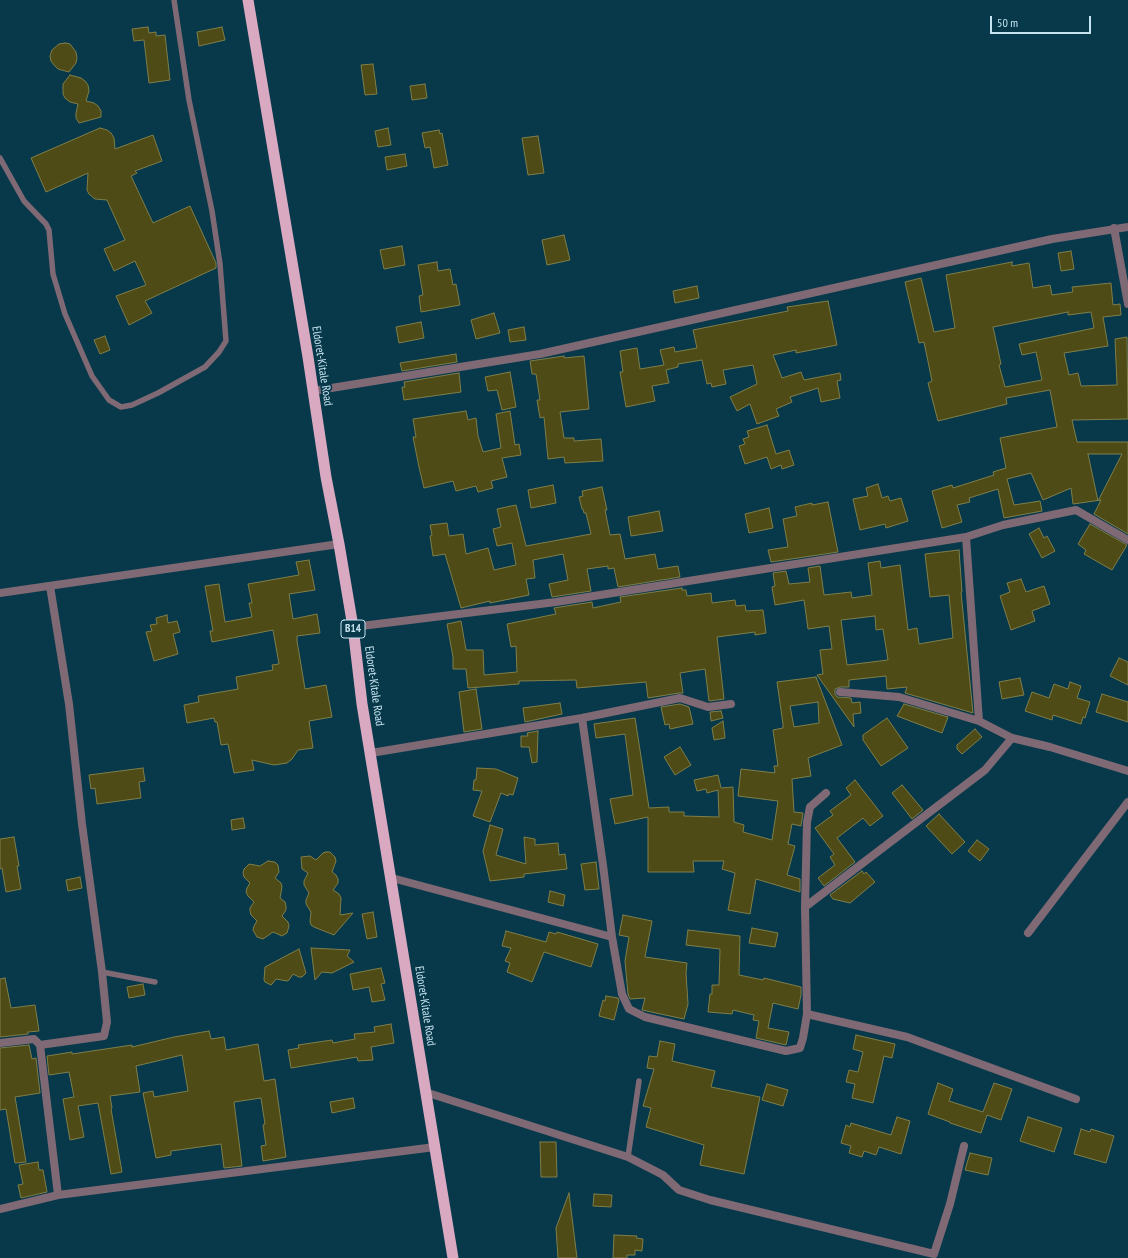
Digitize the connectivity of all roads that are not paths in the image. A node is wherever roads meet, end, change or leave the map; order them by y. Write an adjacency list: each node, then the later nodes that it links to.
1 (174, 0): 3 (lane)
2 (248, 0): 7 (highway, Eldoret-Kitale Road / B14)
3 (0, 158)
4 (1128, 227): 5 (street)
5 (1114, 228): 6 (street); 7 (street)
6 (1128, 304)
7 (313, 391): 10 (highway, Eldoret-Kitale Road / B14)
8 (966, 537): 9 (street); 13 (street); 17 (street)
9 (1128, 540)
10 (339, 544): 11 (street); 13 (highway, Eldoret-Kitale Road / B14)
11 (50, 586): 12 (street); 27 (street)
12 (0, 593)
13 (353, 626): 19 (highway, Eldoret-Kitale Road / B14)
14 (840, 692): 17 (street)
15 (731, 704): 16 (street)
16 (582, 718): 19 (street); 26 (street)
17 (979, 721): 18 (street)
18 (1012, 738): 20 (street); 24 (street)
19 (371, 752): 23 (highway, Eldoret-Kitale Road / B14)
20 (1128, 771)
21 (826, 793): 24 (street)
22 (1128, 802): 25 (street)
23 (392, 878): 26 (street); 33 (highway, Eldoret-Kitale Road / B14)
24 (805, 907): 29 (street)
25 (1028, 933)
26 (612, 937): 29 (street)
27 (102, 972): 28 (lane); 31 (street)
28 (155, 982)
29 (807, 1014): 34 (street)
30 (0, 1043): 31 (street)
31 (40, 1045): 38 (street)
32 (639, 1081): 37 (lane)
33 (425, 1092): 36 (highway, Eldoret-Kitale Road / B14); 37 (street)
34 (1076, 1099)
35 (964, 1146): 37 (street)
36 (435, 1147): 38 (street); 40 (highway, Eldoret-Kitale Road / B14)
37 (628, 1157)
38 (58, 1195): 39 (street)
39 (0, 1209)
40 (453, 1258)

